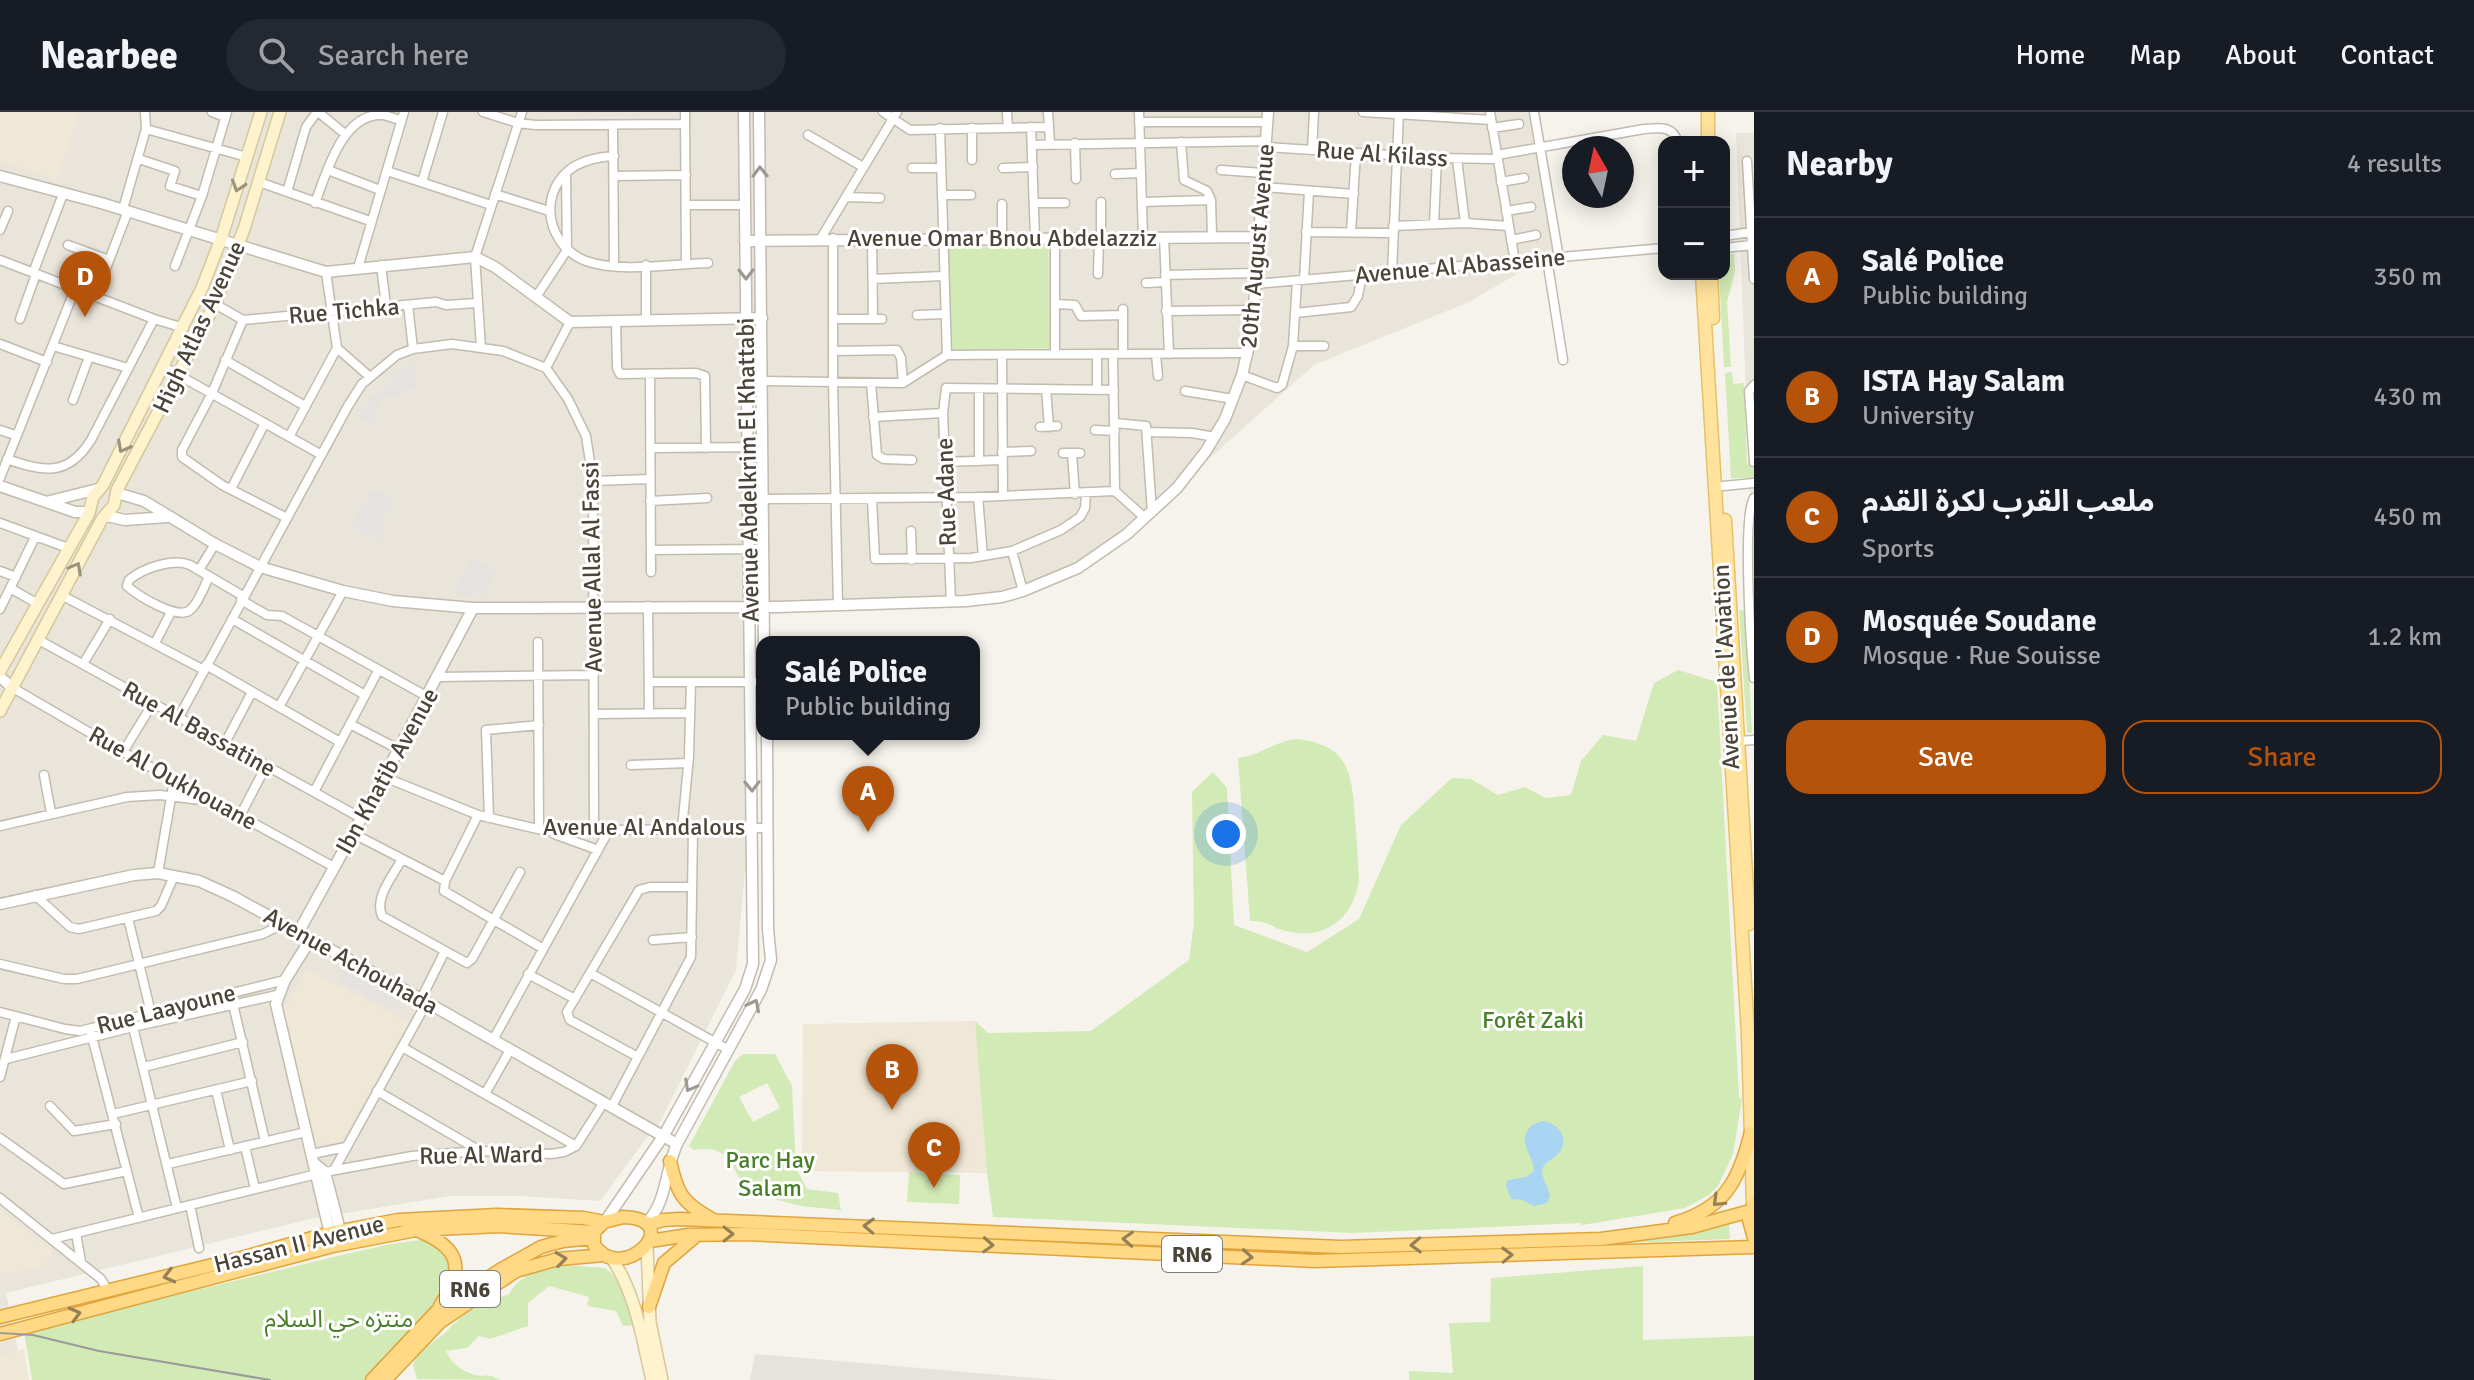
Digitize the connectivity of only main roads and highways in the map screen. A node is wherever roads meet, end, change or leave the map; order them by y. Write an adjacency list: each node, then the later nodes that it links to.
1 (261, 112): 9 (main road, High Atlas Avenue, one-way to 9)
2 (280, 112): 10 (main road, High Atlas Avenue)
3 (1700, 112): 5 (main road)
4 (1708, 112): 6 (main road)
5 (1700, 136)
6 (1708, 136)
7 (1702, 280): 15 (main road, Avenue de l'Aviation)
8 (1711, 280): 15 (main road, Avenue de l'Aviation)
9 (101, 487): 10 (main road); 11 (main road, High Atlas Avenue)
10 (117, 492): 12 (main road, High Atlas Avenue)
11 (89, 512): 12 (main road); 13 (main road)
12 (105, 517): 14 (main road, High Atlas Avenue, one-way to 12)
13 (0, 674)
14 (0, 711)
15 (1747, 892): 16 (main road, Avenue de l'Aviation); 17 (main road, Avenue de l'Aviation)
16 (1754, 1004)
17 (1751, 1132): 19 (main road, Avenue de l'Aviation); 26 (highway, one-way to 26)
18 (670, 1161): 20 (highway)
19 (1752, 1206): 26 (highway, RN6); 28 (highway)
20 (715, 1220): 22 (highway, RN6); 26 (highway, RN6, one-way to 20)
21 (605, 1221): 22 (highway, RN6); 24 (highway); 27 (highway, Hassan II Avenue)
22 (647, 1224): 29 (highway)
23 (416, 1230): 24 (highway, Hassan II Avenue); 27 (highway, Hassan II Avenue); 33 (highway)
24 (593, 1235): 31 (highway); 33 (highway, RN6)
25 (697, 1235): 29 (highway, RN6); 30 (highway, RN6, one-way to 30); 32 (highway)
26 (1634, 1235)
27 (336, 1238): 34 (highway, Hassan II Avenue, one-way to 34); 35 (highway, Hassan II Avenue, one-way to 27)
28 (1754, 1238)
29 (649, 1244): 31 (highway, RN6); 32 (main road)
30 (1754, 1247)
31 (608, 1256): 37 (highway, RN6, one-way to 31); 38 (main road)
32 (649, 1307): 39 (main road)
33 (436, 1312): 36 (highway, RN6)
34 (0, 1317)
35 (0, 1334)
36 (372, 1380)
37 (385, 1380)
38 (652, 1380)
39 (662, 1380)

